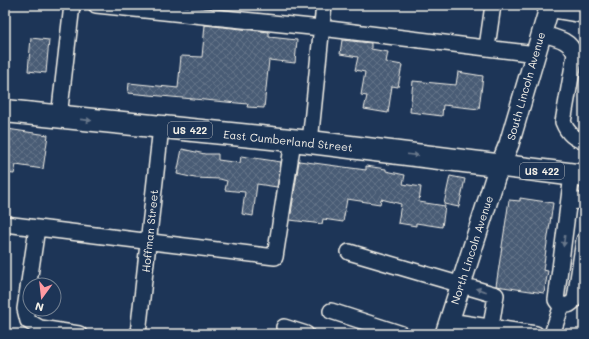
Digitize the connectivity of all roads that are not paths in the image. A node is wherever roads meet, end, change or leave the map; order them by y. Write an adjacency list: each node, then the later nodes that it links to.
1 (72, 5): 12 (street)
2 (96, 5): 7 (street)
3 (324, 5): 7 (street)
4 (493, 5): 9 (street)
5 (549, 7): 6 (street); 8 (main road, South Lincoln Avenue)
6 (584, 15)
7 (321, 28): 9 (street); 15 (street)
8 (542, 34): 10 (main road, South Lincoln Avenue); 14 (street)
9 (487, 47): 10 (street)
10 (536, 54): 16 (main road, South Lincoln Avenue)
11 (5, 111): 12 (highway, East Cumberland Street / US 422)
12 (59, 117): 13 (highway, East Cumberland Street / US 422, one-way to 13)
13 (161, 127): 15 (highway, East Cumberland Street / US 422); 23 (street, Hoffman Street)
14 (584, 140)
15 (302, 142): 16 (highway, East Cumberland Street / US 422, one-way to 16); 23 (street)
16 (500, 166): 17 (highway, US 422); 25 (main road, North Lincoln Avenue)
17 (578, 176): 18 (street)
18 (568, 202): 19 (street); 26 (street, one-way to 26)
19 (584, 203)
20 (5, 224): 21 (street)
21 (37, 228): 23 (street); 31 (street)
22 (584, 240): 26 (street)
23 (148, 242): 32 (street, Hoffman Street)
24 (349, 252): 25 (street)
25 (461, 284): 29 (main road, North Lincoln Avenue); 30 (street, one-way to 25)
26 (562, 304): 36 (street)
27 (331, 311): 34 (street)
28 (284, 327): 33 (street)
29 (447, 327): 30 (street)
30 (491, 327): 35 (street)
31 (79, 334)
32 (138, 334)
33 (306, 334)
34 (402, 334)
35 (536, 334)
36 (552, 334)

